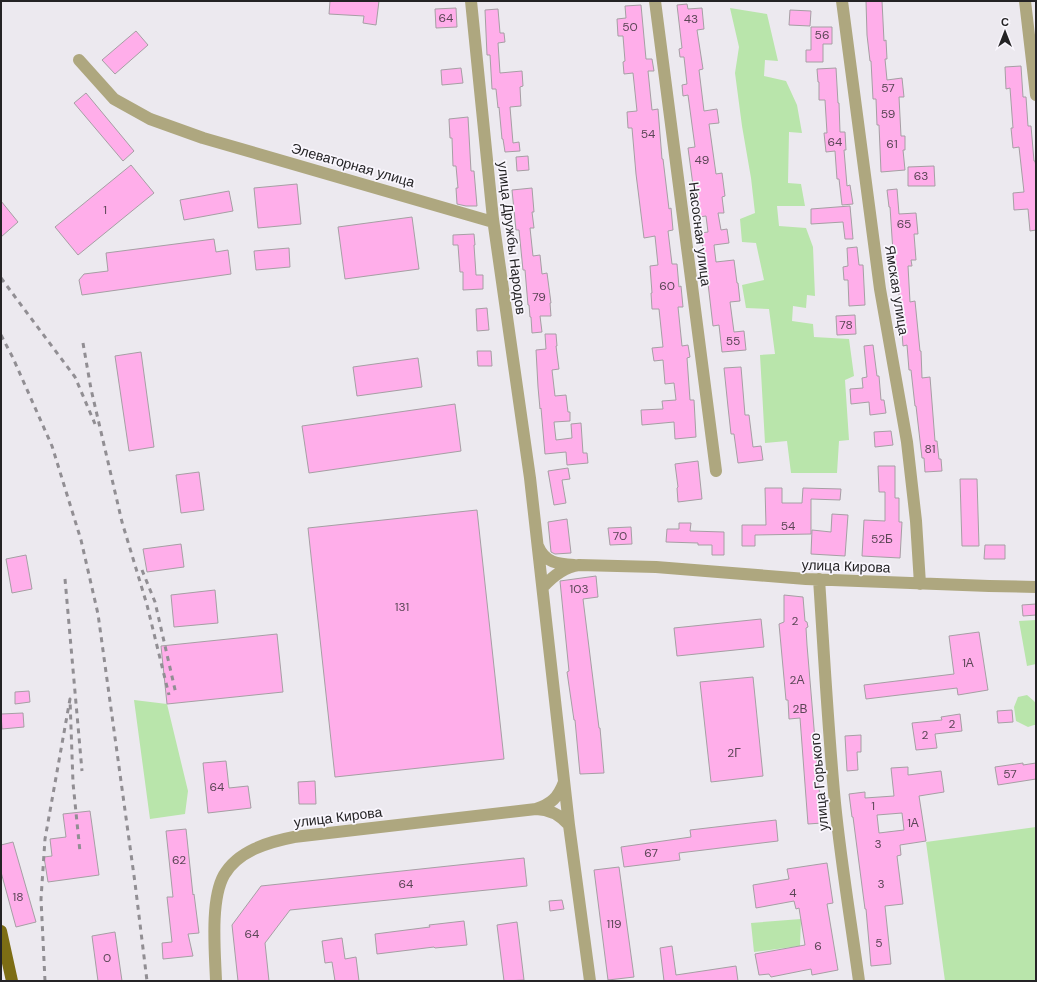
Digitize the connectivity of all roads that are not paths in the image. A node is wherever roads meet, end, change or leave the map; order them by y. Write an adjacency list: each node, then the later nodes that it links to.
1 (471, 1): 7 (street, улица Дружбы Народов)
2 (655, 1): 8 (street, Насосная улица)
3 (842, 1): 12 (street, Ямская улица)
4 (1025, 1): 6 (street)
5 (79, 60): 7 (street, Элеваторная улица)
6 (1036, 95)
7 (494, 222): 9 (street, улица Дружбы Народов)
8 (716, 471)
9 (538, 546): 10 (street, улица Кирова); 14 (street, улица Дружбы Народов)
10 (579, 565): 11 (street, улица Кирова); 14 (street)
11 (819, 579): 12 (street, улица Кирова); 22 (street, улица Горького)
12 (920, 584): 13 (street, улица Кирова)
13 (1036, 587)
14 (543, 588): 15 (street, улица Дружбы Народов)
15 (564, 782): 16 (street); 17 (street, улица Дружбы Народов)
16 (536, 809): 17 (street, улица Кирова); 20 (street, улица Кирова)
17 (569, 825): 21 (street, улица Дружбы Народов)
18 (1, 931): 19 (main road)
19 (12, 981)
20 (216, 981)
21 (590, 981)
22 (859, 981)

